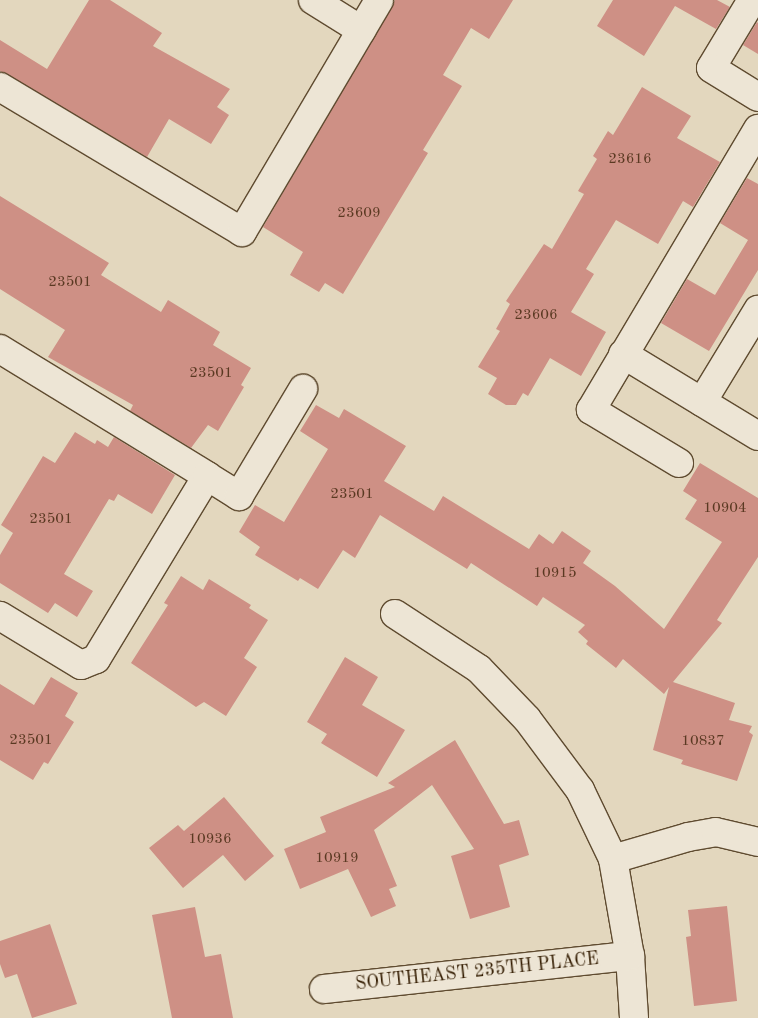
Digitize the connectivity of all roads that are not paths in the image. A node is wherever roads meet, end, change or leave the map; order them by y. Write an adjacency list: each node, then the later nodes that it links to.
1 (313, 0): 4 (street)
2 (379, 0): 4 (street)
3 (752, 0): 6 (street)
4 (361, 30): 5 (street)
5 (0, 87)
6 (758, 96)
7 (758, 129): 10 (street)
8 (758, 310): 12 (street)
9 (0, 349): 15 (street)
10 (623, 354): 12 (street); 14 (street)
11 (303, 389): 15 (street)
12 (702, 402): 13 (street)
13 (758, 436)
14 (679, 463)
15 (207, 476): 17 (street)
16 (395, 614): 19 (street)
17 (0, 616)
18 (758, 842): 19 (street)
19 (613, 859): 20 (street)
20 (630, 956): 21 (street, SOUTHEAST 235TH PLACE); 22 (street)
21 (324, 989)
22 (634, 1018)

